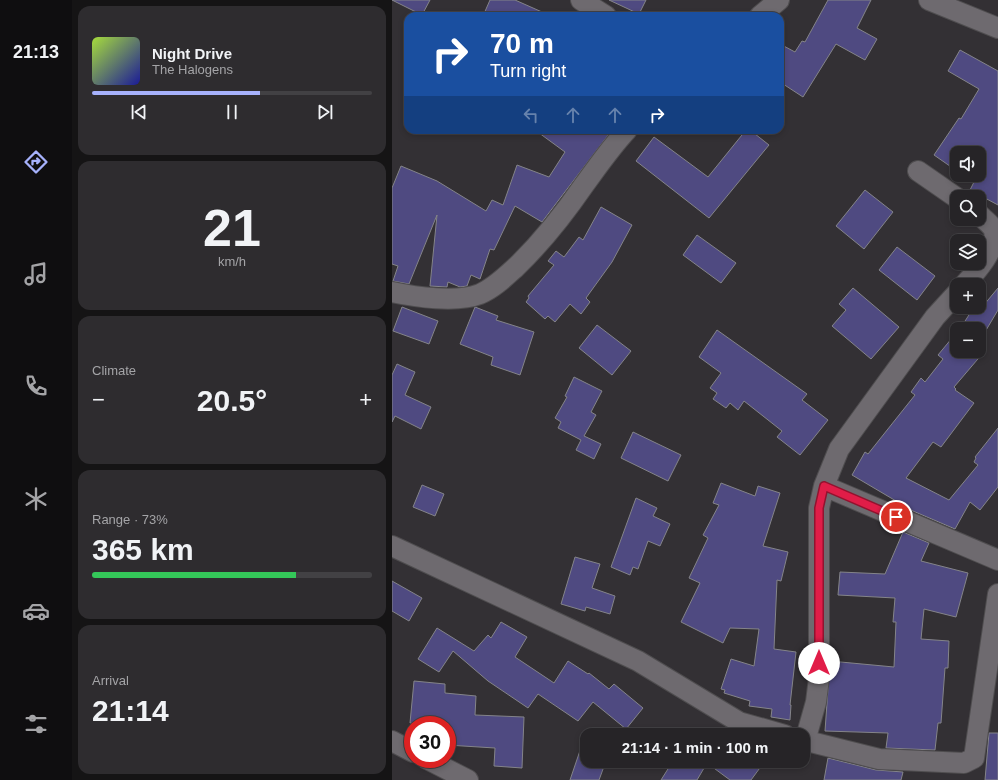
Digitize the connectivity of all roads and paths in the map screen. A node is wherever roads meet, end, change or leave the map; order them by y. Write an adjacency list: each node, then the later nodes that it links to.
1 (581, 0): 4 (street)
2 (779, 0): 5 (street)
3 (929, 0): 6 (street)
4 (600, 12)
5 (765, 12)
6 (998, 28)
7 (623, 134): 12 (street)
8 (918, 171): 9 (street)
9 (950, 193)
10 (986, 221): 11 (street)
11 (970, 278)
12 (392, 292)
13 (950, 300): 14 (street)
14 (824, 486): 16 (street); 19 (street)
15 (392, 546): 18 (street)
16 (998, 560)
17 (998, 594): 21 (street)
18 (760, 728)
19 (808, 728)
20 (392, 741): 22 (street)
21 (810, 742)
22 (404, 747)
23 (445, 768): 24 (street)
24 (468, 780)

